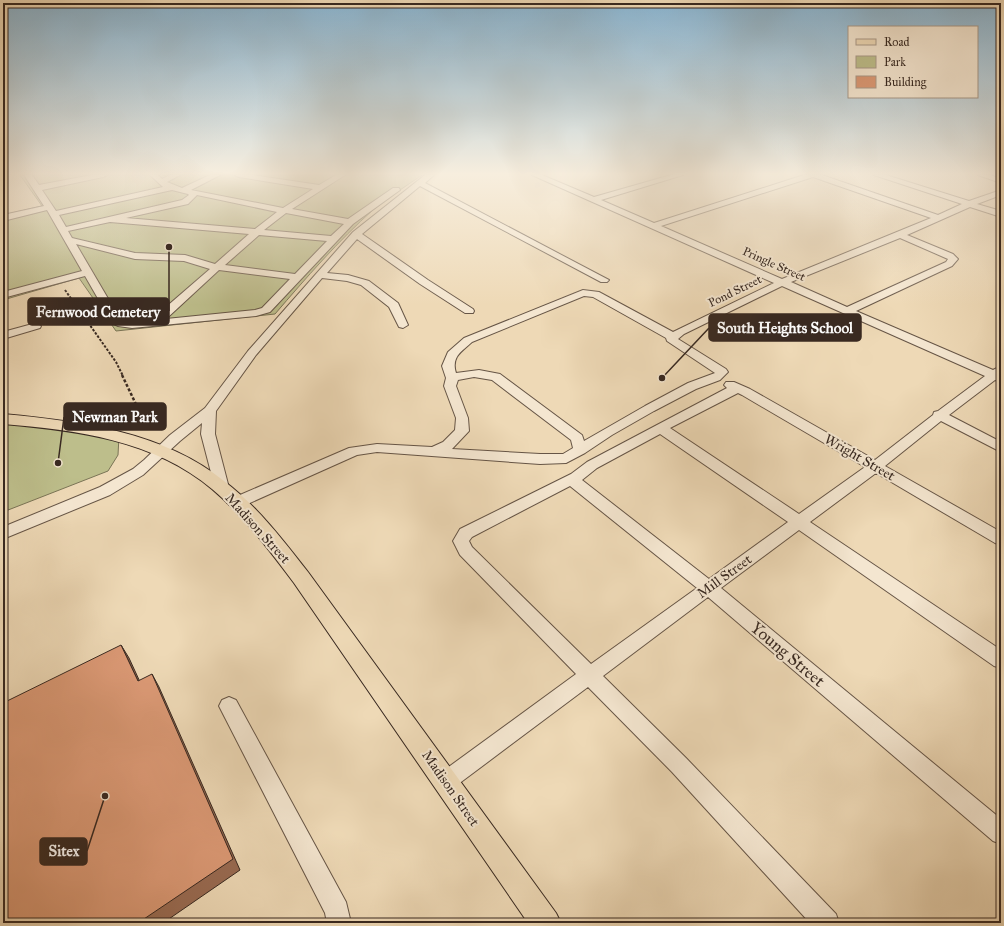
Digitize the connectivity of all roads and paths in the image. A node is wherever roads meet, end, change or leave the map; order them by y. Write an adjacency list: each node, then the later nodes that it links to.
1 (56, 218): 16 (street)
2 (113, 218): 12 (street)
3 (136, 218): 13 (street)
4 (273, 218): 17 (street)
5 (329, 218): 14 (street)
6 (356, 218): 14 (street)
7 (374, 218): 18 (street)
8 (490, 218): 26 (street)
9 (636, 218): 15 (street, Pringle Street)
10 (678, 218): 15 (street)
11 (939, 218): 19 (street, Pond Street)
12 (109, 219): 13 (street); 16 (street)
13 (139, 222): 17 (street)
14 (350, 222): 20 (street)
15 (654, 226): 27 (street, Pringle Street)
16 (63, 230): 21 (street)
17 (254, 233): 20 (street); 22 (street)
18 (356, 234): 24 (street); 31 (street)
19 (900, 235): 27 (street, Pond Street); 30 (street)
20 (333, 239): 25 (street)
21 (69, 240): 22 (street); 23 (street)
22 (215, 267): 25 (street); 32 (street)
23 (88, 272): 29 (street); 32 (street)
24 (319, 275): 33 (street); 41 (street)
25 (298, 277): 32 (street)
26 (604, 280)
27 (783, 282): 30 (street, Pringle Street); 35 (street, Pond Street)
28 (65, 290): 45 (path)
29 (3, 295)
30 (847, 311): 37 (street, Pringle Street)
31 (469, 312)
32 (153, 324)
33 (403, 325)
34 (36, 326): 36 (street)
35 (677, 334): 38 (street); 39 (street)
36 (3, 336)
37 (999, 374): 42 (street, Mill Street)
38 (452, 378): 47 (street); 49 (street)
39 (717, 378): 40 (street, Wright Street); 47 (street)
40 (738, 388): 44 (street); 50 (street, Wright Street)
41 (210, 410): 48 (street); 52 (street)
42 (939, 415): 46 (street); 50 (street, Mill Street)
43 (3, 419): 45 (main road, Madison Street)
44 (661, 428): 51 (street); 53 (street)
45 (119, 436): 48 (main road, Madison Street)
46 (1001, 448)
47 (580, 450): 49 (street)
48 (161, 451): 52 (main road, Madison Street); 54 (street)
49 (434, 452): 52 (street)
50 (875, 467): 53 (street, Mill Street); 55 (street, Wright Street)
51 (572, 479): 56 (street, Young Street); 58 (street)
52 (230, 495): 60 (main road, Madison Street)
53 (799, 522): 56 (street, Mill Street); 57 (street)
54 (3, 533)
55 (1001, 539)
56 (709, 588): 58 (street, Mill Street); 61 (street, Young Street)
57 (1001, 660)
58 (589, 675): 60 (street, Mill Street); 64 (street)
59 (229, 706): 62 (street)
60 (446, 781): 63 (main road, Madison Street)
61 (1001, 833)
62 (339, 923)
63 (546, 923)
64 (827, 923)

